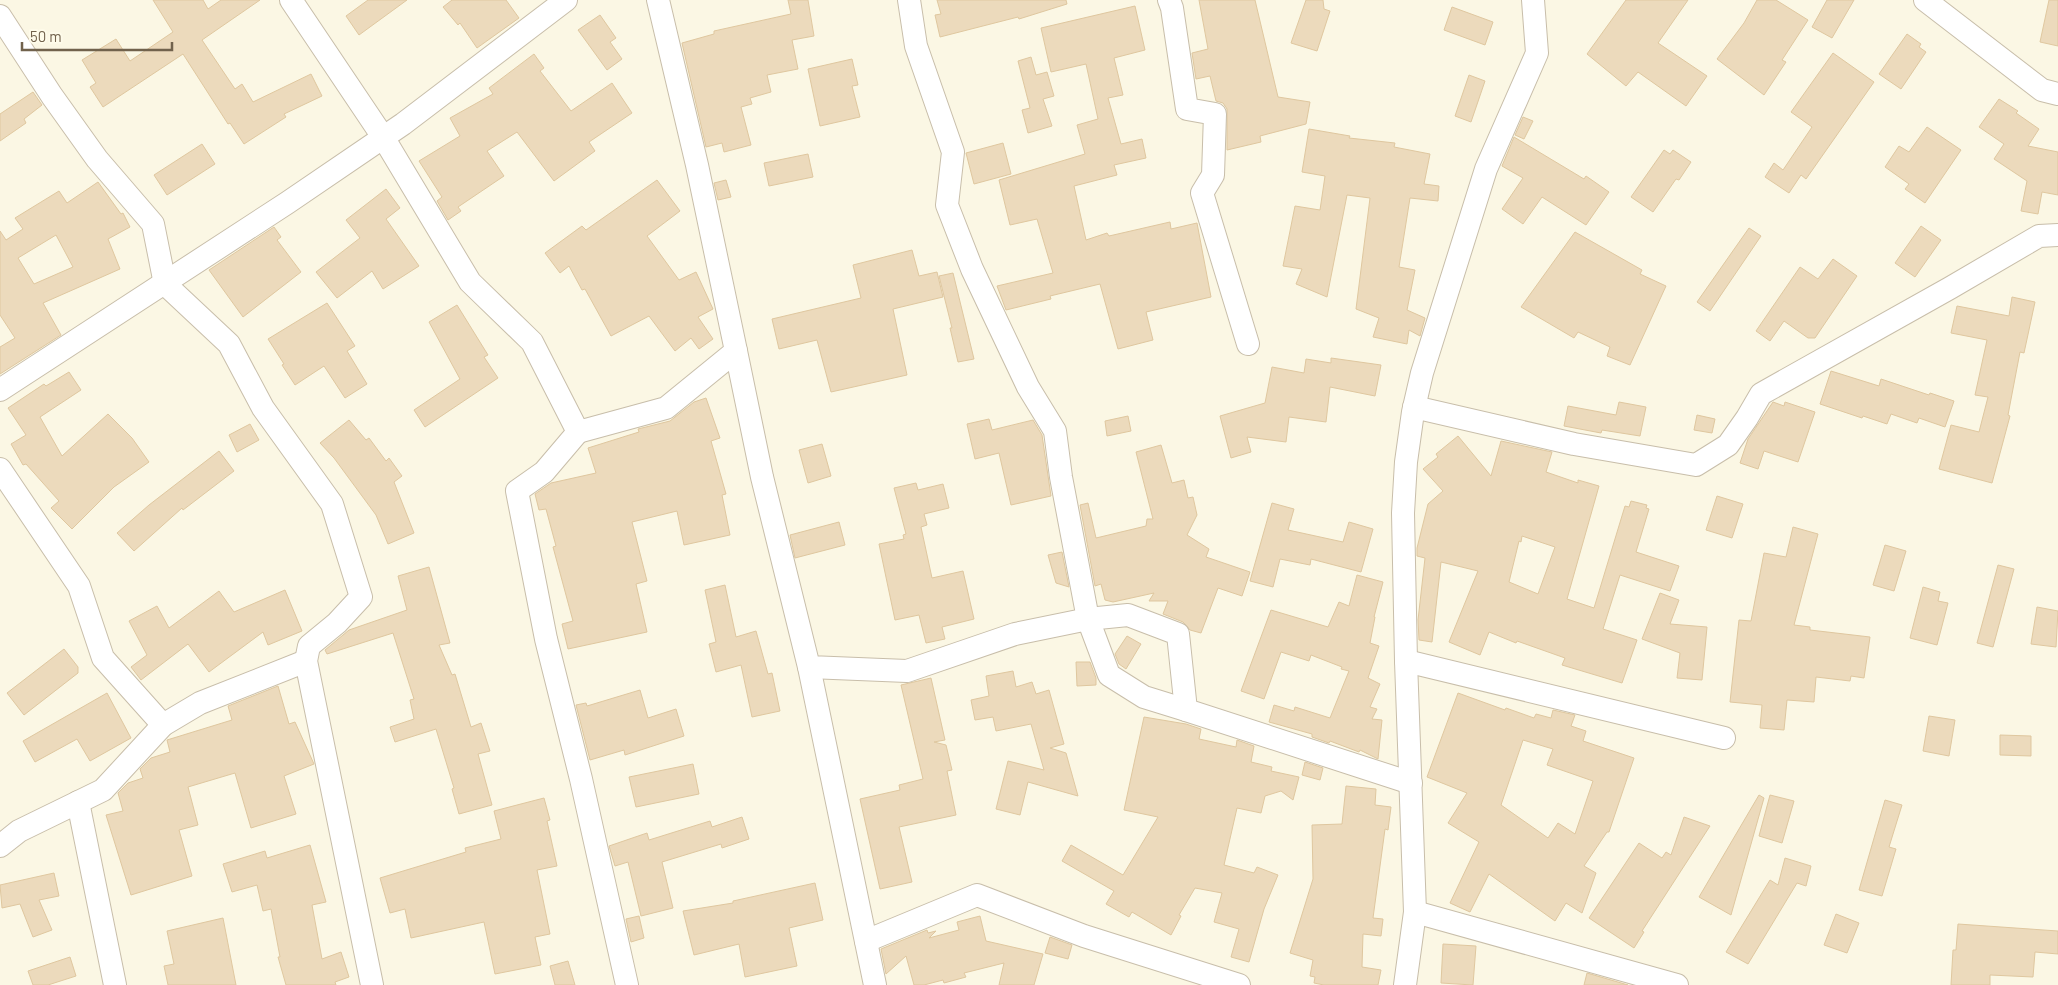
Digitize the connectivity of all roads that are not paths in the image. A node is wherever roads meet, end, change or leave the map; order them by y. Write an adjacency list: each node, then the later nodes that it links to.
1 (291, 0): 10 (street)
2 (566, 0): 10 (street)
3 (658, 0): 14 (street)
4 (910, 0): 19 (street)
5 (1170, 0): 13 (street)
6 (1533, 0): 16 (street)
7 (1925, 0): 9 (street)
8 (0, 16): 12 (street)
9 (2058, 94)
10 (383, 137): 12 (street); 17 (street)
11 (2058, 234): 16 (street)
12 (165, 284): 15 (street); 21 (street)
13 (1248, 344)
14 (736, 351): 17 (street); 22 (street)
15 (0, 390)
16 (1414, 407): 20 (street)
17 (578, 432): 33 (street)
18 (0, 469): 24 (street)
19 (1088, 619): 22 (street); 23 (street); 23 (street)
20 (1406, 661): 25 (street); 26 (street)
21 (306, 662): 24 (street); 32 (street)
22 (809, 667): 30 (street)
23 (1186, 710): 26 (street)
24 (163, 725): 27 (street)
25 (1724, 738)
26 (1411, 783): 29 (street)
27 (78, 802): 28 (street); 31 (street)
28 (0, 846)
29 (1415, 912): 36 (street); 37 (street)
30 (866, 941): 34 (street); 35 (street)
31 (115, 985)
32 (372, 985)
33 (627, 985)
34 (875, 985)
35 (1239, 985)
36 (1405, 985)
37 (1677, 985)

